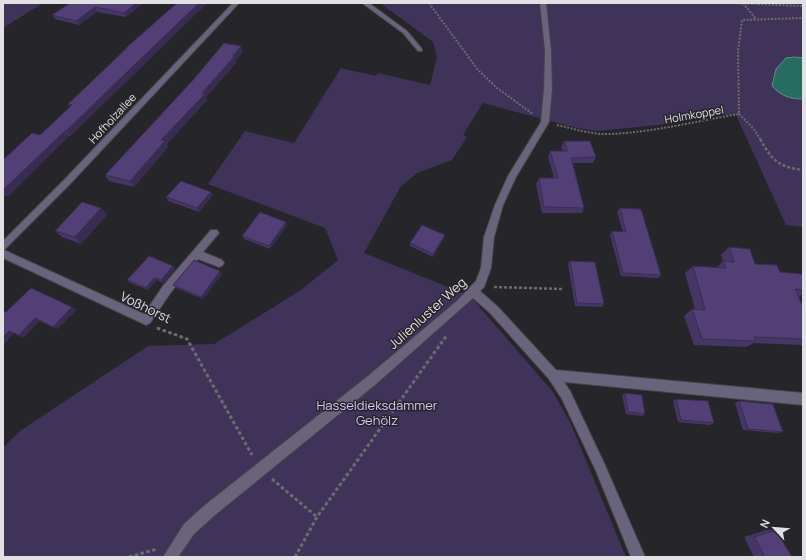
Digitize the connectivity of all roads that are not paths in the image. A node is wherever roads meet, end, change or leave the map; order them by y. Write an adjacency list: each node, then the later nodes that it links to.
1 (236, 3): 6 (street, Hofholzallee)
2 (365, 3): 4 (street)
3 (543, 3): 10 (street, Julienluster Weg)
4 (420, 50)
5 (214, 233): 8 (street)
6 (3, 247)
7 (3, 254): 8 (street, Voßhorst)
8 (197, 254): 9 (street)
9 (219, 263)
10 (477, 288): 11 (street); 13 (street, Julienluster Weg)
11 (553, 375): 12 (street); 14 (street)
12 (803, 399)
13 (170, 557)
14 (638, 557)

